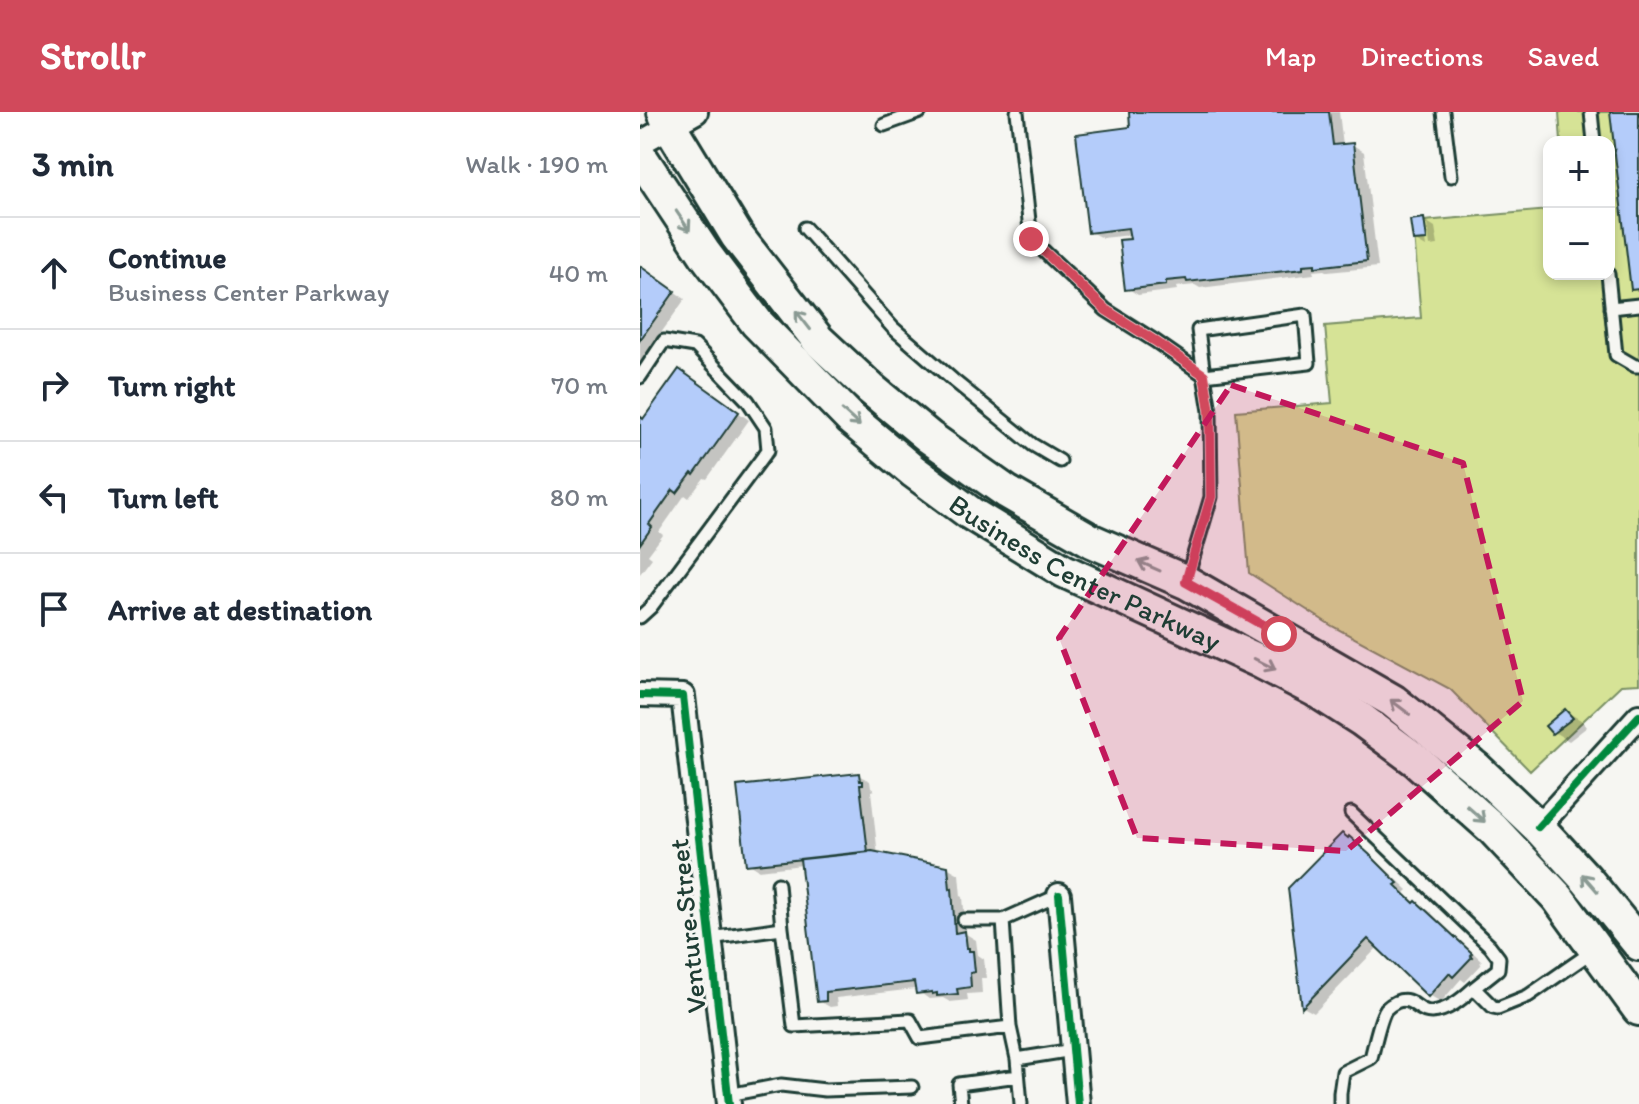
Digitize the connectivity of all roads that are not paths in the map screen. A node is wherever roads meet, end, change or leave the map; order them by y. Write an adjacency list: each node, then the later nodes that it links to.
1 (920, 112): 6 (lane)
2 (1017, 112): 16 (lane)
3 (1443, 112): 10 (lane)
4 (1591, 112): 7 (lane)
5 (676, 117): 8 (street); 19 (main road, Business Center Parkway, one-way to 5)
6 (884, 125)
7 (1593, 136)
8 (640, 143)
9 (640, 156): 32 (main road, Business Center Parkway, one-way to 32)
10 (1451, 176)
11 (805, 228): 18 (lane)
12 (1609, 280): 14 (lane)
13 (1639, 305): 14 (lane)
14 (1611, 308): 15 (lane)
15 (1639, 366)
16 (1204, 375): 16 (lane); 19 (lane)
17 (640, 377): 20 (lane)
18 (1060, 461)
19 (1186, 582): 24 (main road, Business Center Parkway, one-way to 19)
20 (640, 617)
21 (640, 695): 30 (street, Venture Street)
22 (1639, 716): 24 (street)
23 (1351, 813): 33 (lane)
24 (1538, 827): 31 (main road, Business Center Parkway, one-way to 24)
25 (778, 884): 29 (lane)
26 (1059, 895): 28 (lane); 36 (street)
27 (964, 920): 28 (lane)
28 (1003, 920): 35 (lane)
29 (782, 928): 30 (lane); 35 (lane)
30 (710, 938): 40 (street, Venture Street)
31 (1639, 944)
32 (1595, 949): 33 (lane); 34 (main road, Business Center Parkway)
33 (1474, 988): 44 (lane)
34 (1639, 1009)
35 (1010, 1027): 37 (lane)
36 (1073, 1050): 37 (lane); 43 (street)
37 (1017, 1059): 38 (lane)
38 (1018, 1076): 41 (lane); 42 (lane)
39 (912, 1087): 40 (lane)
40 (728, 1100)
41 (961, 1104)
42 (1021, 1104)
43 (1078, 1104)
44 (1340, 1104)

